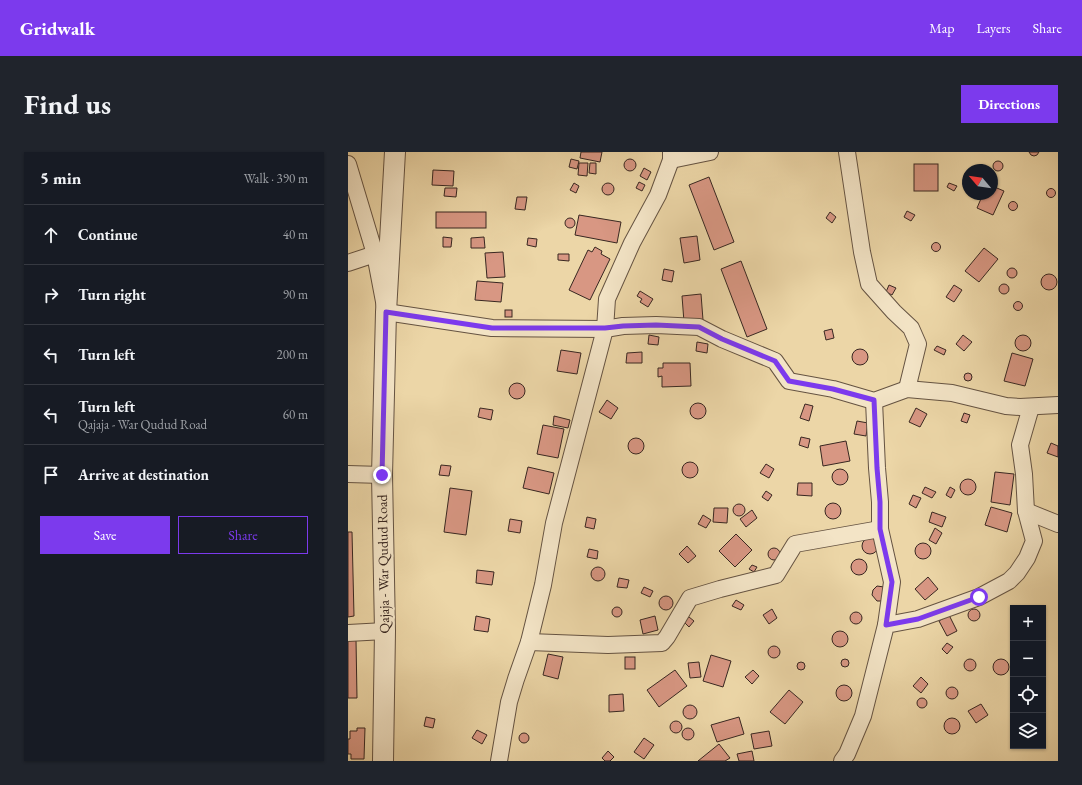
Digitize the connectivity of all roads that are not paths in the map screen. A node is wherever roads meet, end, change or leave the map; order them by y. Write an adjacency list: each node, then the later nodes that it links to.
1 (395, 152): 8 (street, Qajaja - War Qudud Road)
2 (710, 152): 4 (street)
3 (847, 152): 10 (street)
4 (671, 156): 9 (street)
5 (348, 164): 6 (street)
6 (375, 254): 7 (street); 8 (street)
7 (348, 263)
8 (386, 312): 9 (street); 15 (street, Qajaja - War Qudud Road)
9 (605, 328): 11 (street); 22 (street)
10 (907, 389): 11 (street); 13 (street)
11 (874, 400): 18 (street)
12 (1058, 405): 13 (street)
13 (1030, 406): 16 (street)
14 (348, 474): 15 (street)
15 (382, 475): 20 (street, Qajaja - War Qudud Road)
16 (1026, 511): 17 (street); 19 (street)
17 (1058, 524)
18 (880, 529): 19 (street); 22 (street)
19 (886, 625): 25 (street)
20 (385, 631): 21 (street); 23 (street, Qajaja - War Qudud Road)
21 (348, 634)
22 (529, 642): 24 (street)
23 (383, 761)
24 (499, 761)
25 (842, 761)

